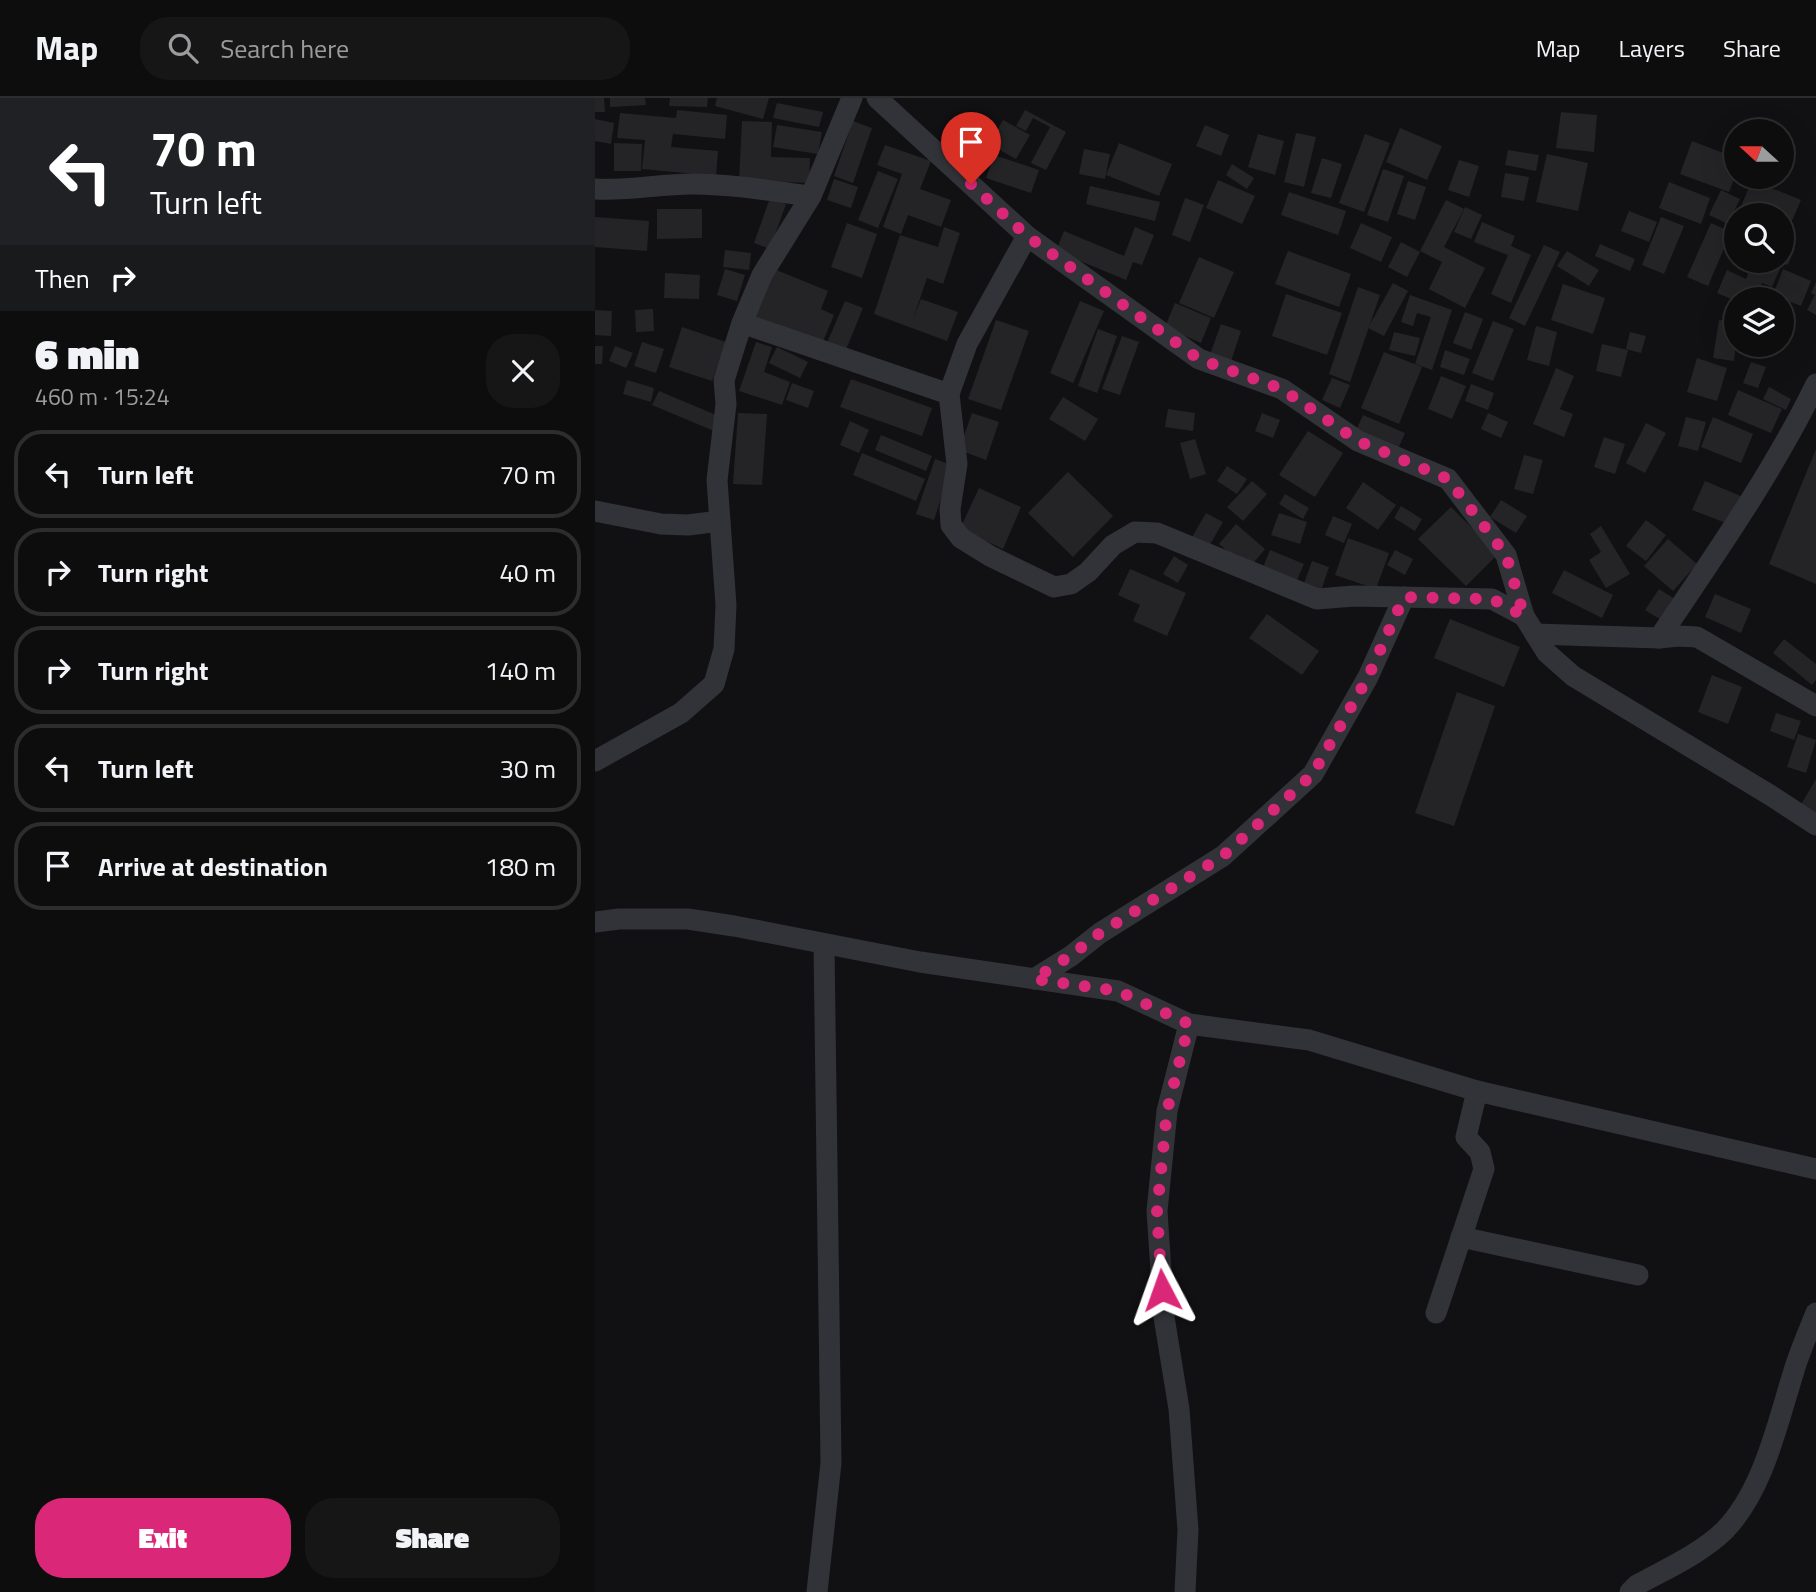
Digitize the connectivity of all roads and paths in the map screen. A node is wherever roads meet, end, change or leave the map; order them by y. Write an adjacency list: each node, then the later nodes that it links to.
1 (852, 98): 4 (street)
2 (877, 98): 5 (street)
3 (595, 189): 4 (street)
4 (811, 196): 6 (street)
5 (1027, 236): 8 (street); 12 (street)
6 (742, 323): 8 (street); 10 (street)
7 (1816, 384): 14 (street)
8 (949, 394): 11 (street)
9 (595, 511): 10 (street)
10 (720, 521): 16 (street)
11 (1404, 597): 12 (street); 20 (street)
12 (1524, 616): 13 (street)
13 (1535, 634): 14 (street); 17 (street)
14 (1659, 638): 15 (street)
15 (1816, 706)
16 (595, 761)
17 (1816, 825)
18 (595, 922): 19 (street)
19 (824, 945): 20 (street); 28 (street)
20 (1034, 979): 21 (street)
21 (1189, 1024): 22 (street); 29 (street)
22 (1477, 1091): 23 (street); 24 (street)
23 (1816, 1167)
24 (1461, 1237): 25 (street); 26 (street)
25 (1637, 1275)
26 (1436, 1313)
27 (1816, 1313): 30 (street)
28 (817, 1592)
29 (1185, 1592)
30 (1630, 1592)

